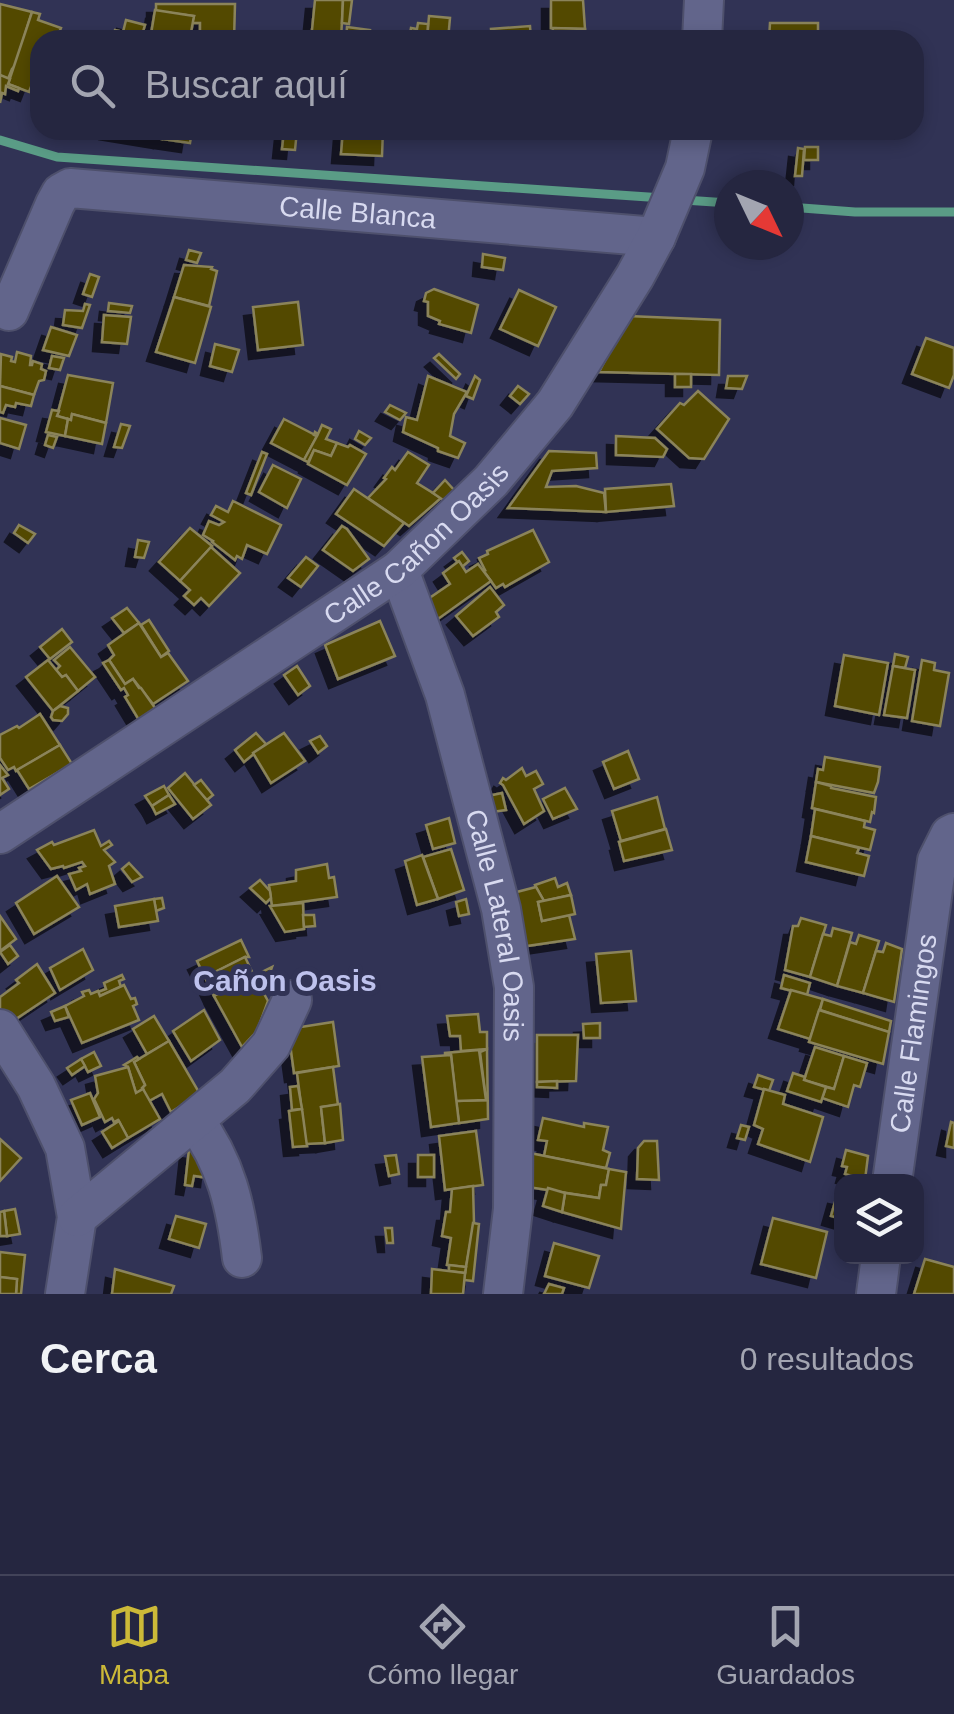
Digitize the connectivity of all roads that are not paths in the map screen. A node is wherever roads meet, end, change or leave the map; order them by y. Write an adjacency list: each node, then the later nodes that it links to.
1 (704, 0): 2 (street)
2 (702, 30)
3 (691, 140): 4 (street, Calle Cañon Oasis)
4 (659, 227): 5 (street, Calle Blanca); 6 (street, Calle Cañon Oasis)
5 (9, 311)
6 (399, 570): 8 (street, Calle Cañon Oasis); 17 (street, Calle Lateral Oasis)
7 (954, 833): 12 (street, Calle Flamingos)
8 (0, 834)
9 (292, 1000): 11 (street)
10 (0, 1029): 13 (street)
11 (194, 1120): 13 (street); 14 (street)
12 (893, 1174)
13 (77, 1218): 16 (street)
14 (242, 1258)
15 (880, 1264): 18 (street)
16 (65, 1294)
17 (503, 1294)
18 (876, 1294)

